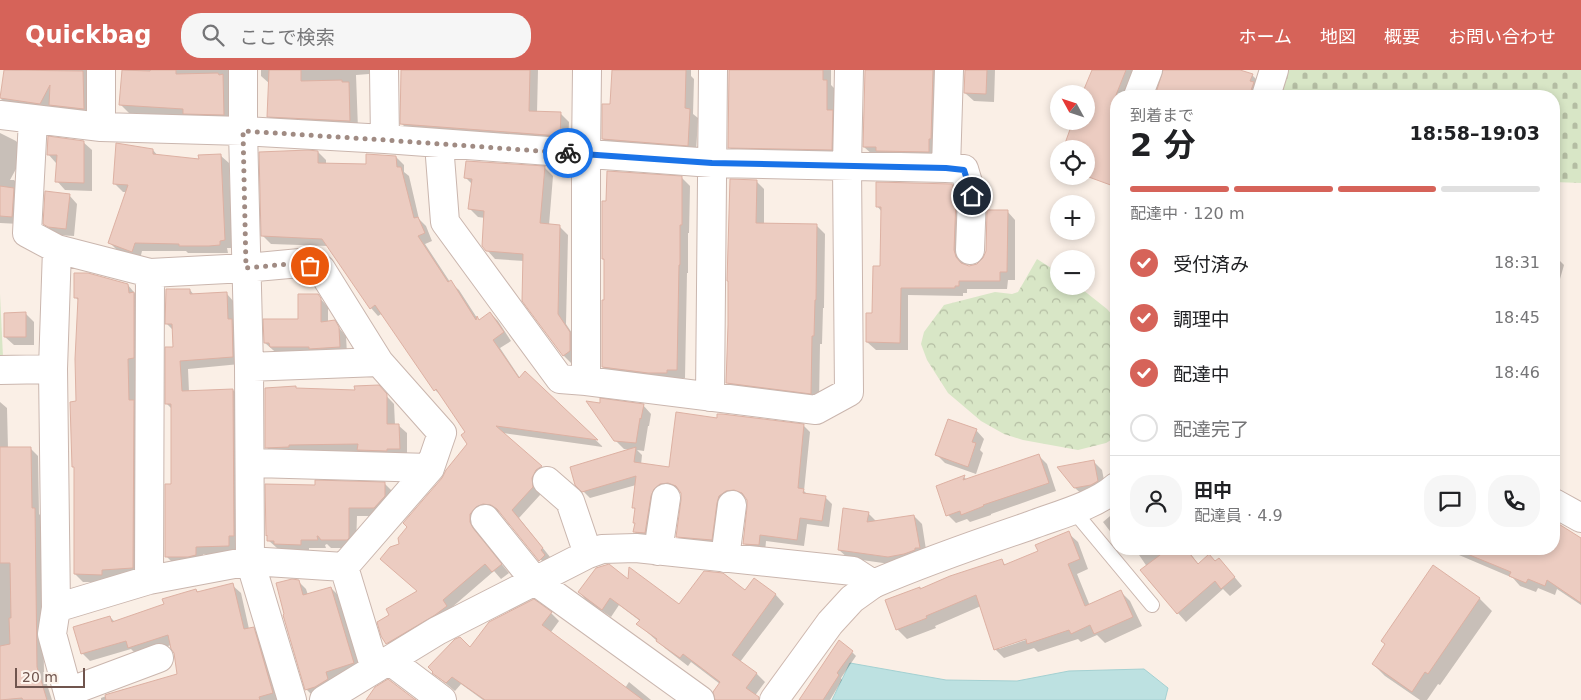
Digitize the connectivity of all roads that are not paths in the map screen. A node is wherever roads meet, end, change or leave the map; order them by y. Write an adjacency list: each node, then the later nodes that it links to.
1 (101, 70): 14 (street)
2 (243, 70): 15 (street)
3 (384, 70): 16 (street)
4 (587, 70): 18 (street)
5 (713, 70): 19 (street)
6 (849, 70): 20 (street)
7 (949, 70): 21 (street)
8 (1148, 70): 10 (street)
9 (1274, 70): 11 (street)
10 (1140, 90)
11 (1268, 90)
12 (0, 115): 13 (street)
13 (33, 120): 14 (street); 22 (street)
14 (101, 128): 15 (street)
15 (243, 131): 16 (street); 24 (street)
16 (385, 140): 17 (street)
17 (439, 144): 18 (street); 30 (street)
18 (586, 154): 19 (street); 30 (street)
19 (712, 163): 20 (street); 31 (street)
20 (847, 166): 21 (street); 31 (street)
21 (946, 168): 23 (street)
22 (57, 249): 25 (street); 28 (street)
23 (970, 250)
24 (246, 268): 25 (street); 26 (street); 27 (street)
25 (150, 273): 49 (street)
26 (379, 362): 27 (street); 33 (street)
27 (249, 367): 32 (street)
28 (52, 369): 29 (street); 53 (street)
29 (0, 370)
30 (586, 381): 31 (street)
31 (710, 396)
32 (250, 464): 33 (street); 47 (street)
33 (430, 468): 48 (street)
34 (547, 481): 43 (street)
35 (1110, 492): 39 (street)
36 (666, 498): 42 (street)
37 (732, 505): 46 (street)
38 (1560, 506): 40 (street)
39 (1073, 510): 44 (lane); 51 (street)
40 (1581, 518)
41 (485, 519): 50 (street)
42 (658, 551): 43 (street); 46 (street)
43 (588, 554): 50 (street)
44 (1110, 554)
45 (1110, 555): 52 (lane)
46 (725, 558): 51 (street)
47 (250, 561): 48 (street); 49 (street); 57 (street)
48 (344, 567): 55 (street)
49 (150, 580): 53 (street)
50 (535, 581): 55 (street); 60 (street)
51 (873, 584): 61 (street)
52 (1152, 605)
53 (56, 608): 56 (street)
54 (159, 658): 56 (street)
55 (382, 664): 58 (street); 59 (street)
56 (69, 696)
57 (292, 700)
58 (324, 700)
59 (442, 700)
60 (700, 700)
61 (774, 700)

